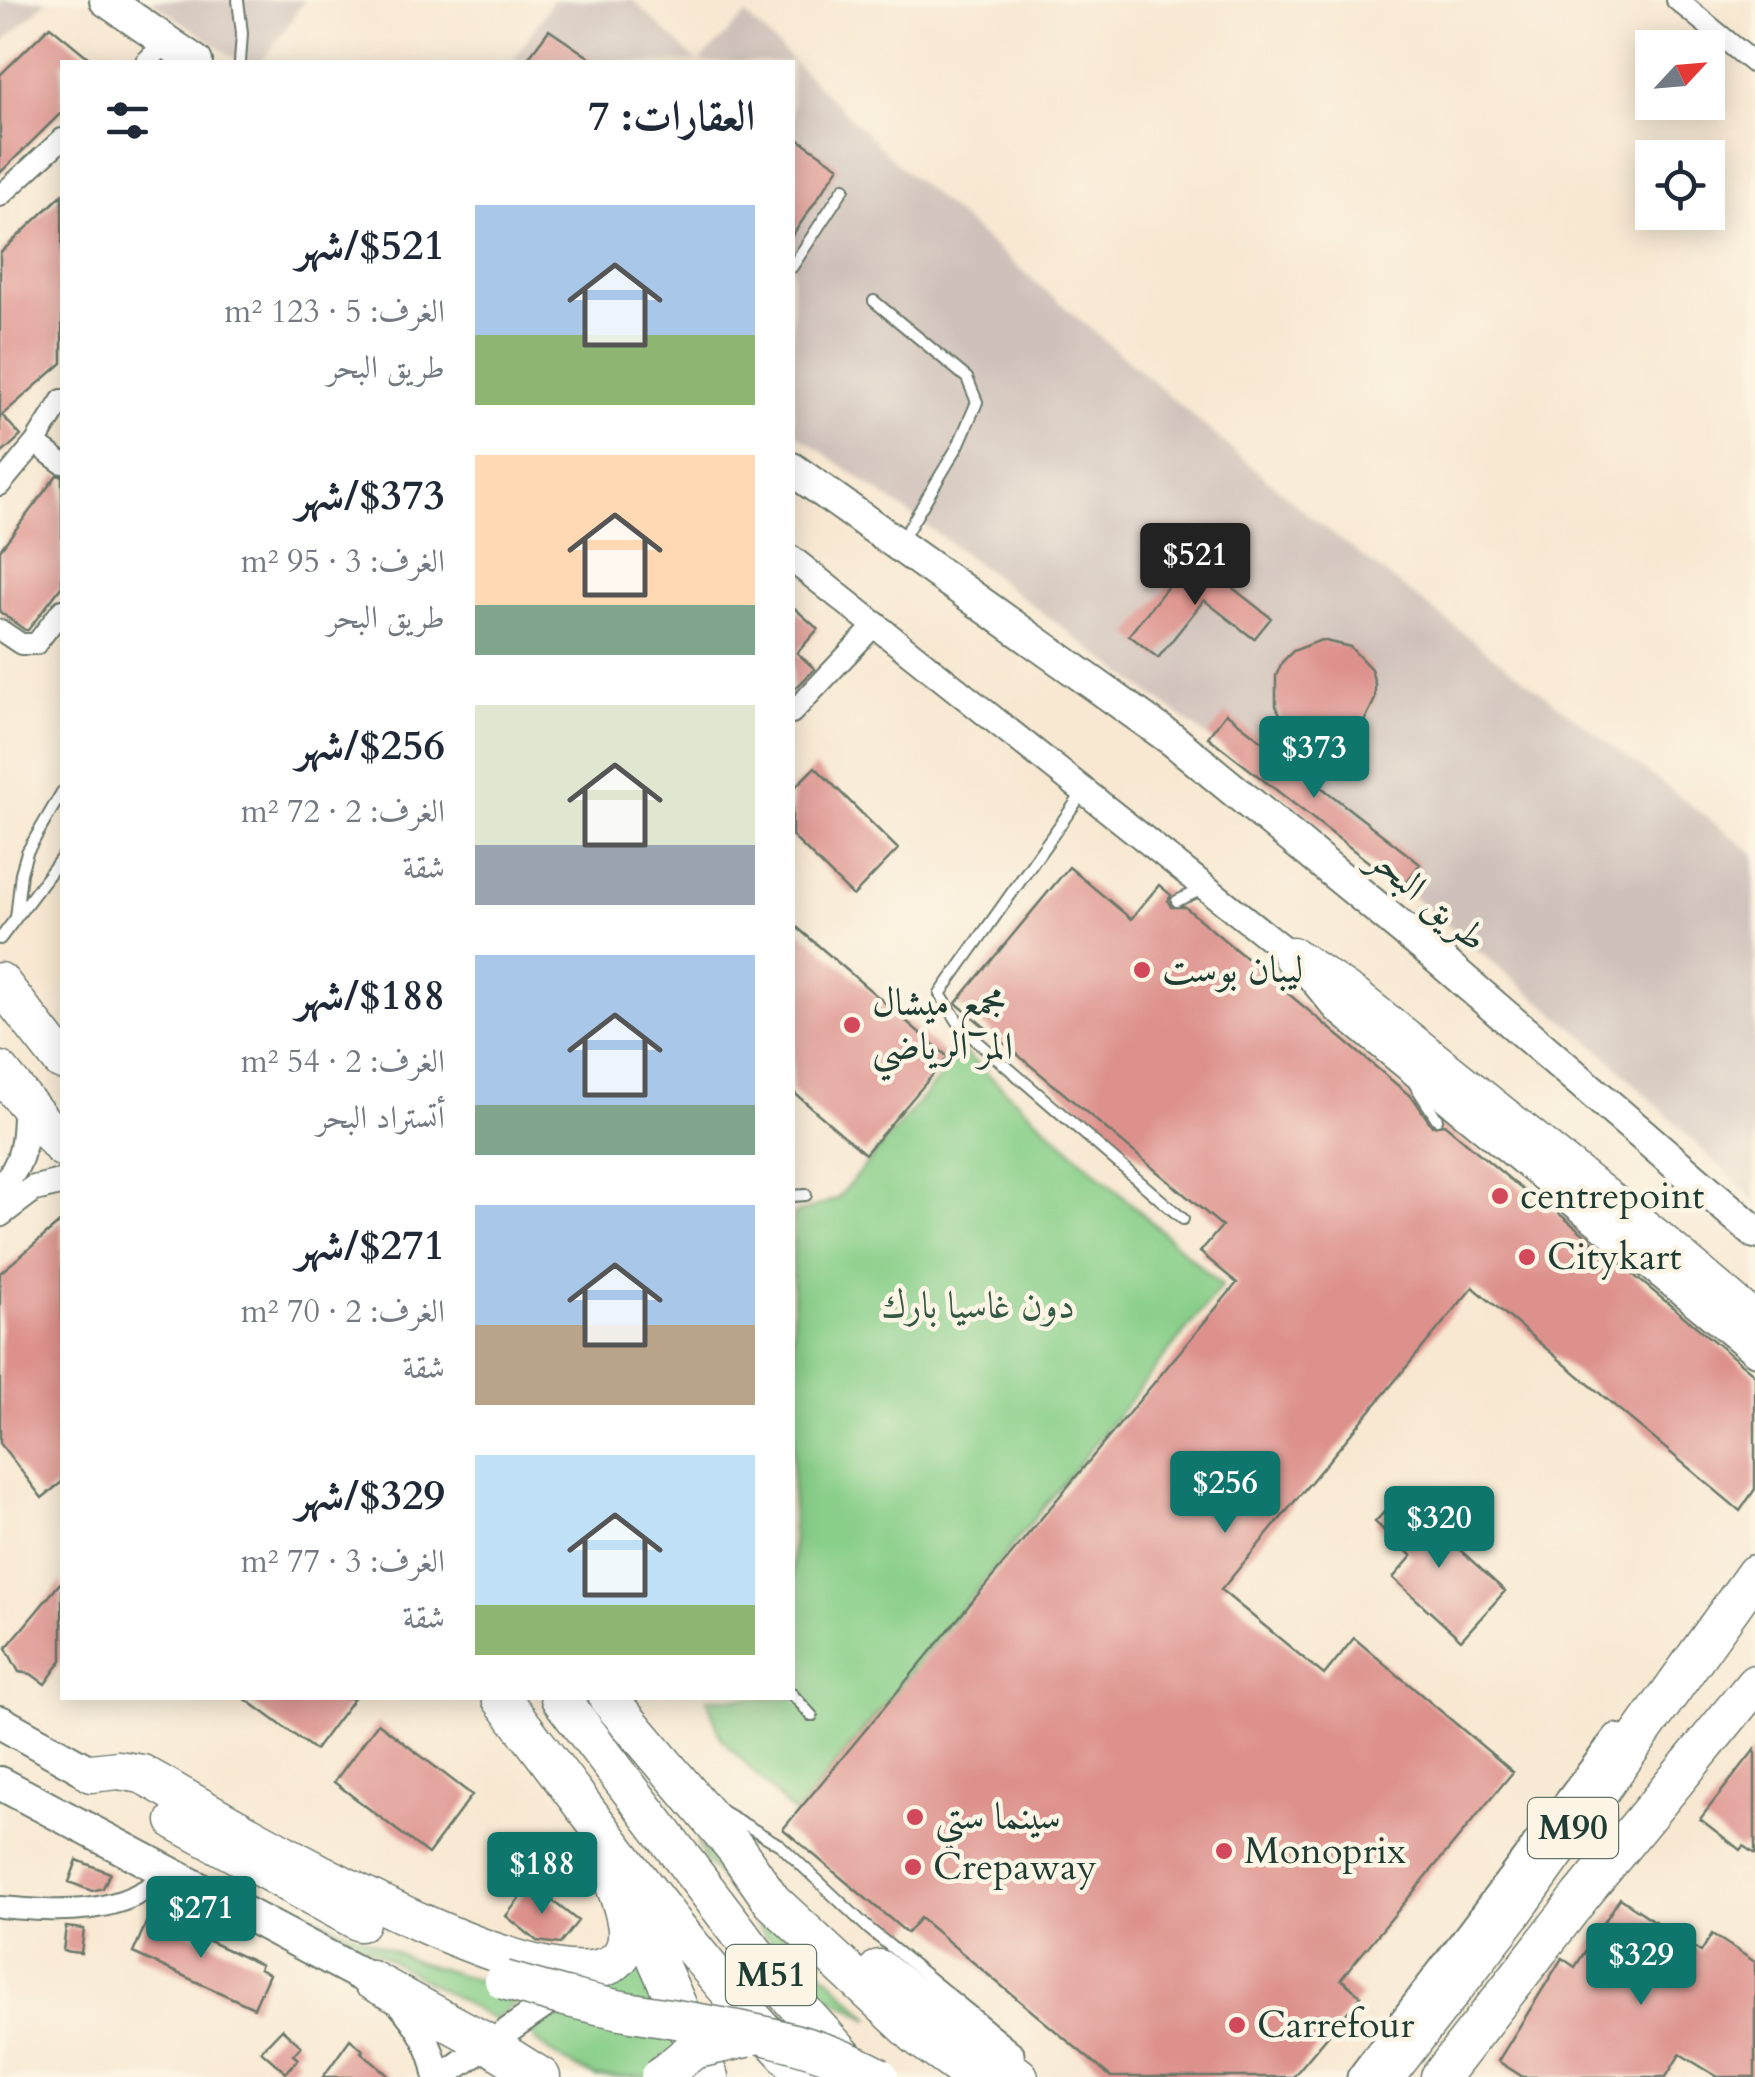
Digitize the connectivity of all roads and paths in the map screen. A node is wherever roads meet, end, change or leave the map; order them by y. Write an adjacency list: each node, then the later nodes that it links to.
1 (106, 0): 4 (highway)
2 (238, 0): 6 (lane)
3 (1677, 0): 7 (street)
4 (156, 52): 5 (highway)
5 (188, 60)
6 (240, 60)
7 (1755, 64)
8 (60, 141): 10 (street)
9 (844, 188): 11 (lane)
10 (0, 196)
11 (795, 262)
12 (874, 301): 18 (lane)
13 (60, 403): 14 (street)
14 (35, 443): 15 (street); 17 (street)
15 (60, 462)
16 (795, 471): 18 (highway, طريق البحر)
17 (0, 485)
18 (900, 544): 45 (highway, طريق البحر)
19 (795, 561): 21 (street)
20 (60, 613): 22 (street)
21 (877, 623): 23 (street); 24 (street)
22 (0, 630)
23 (795, 710)
24 (1084, 790): 27 (street); 44 (lane)
25 (60, 795): 29 (lane)
26 (60, 860): 29 (lane)
27 (1206, 888): 28 (lane); 31 (street)
28 (1177, 900)
29 (16, 918): 30 (lane)
30 (0, 939)
31 (1292, 956): 34 (street); 46 (highway)
32 (0, 982): 33 (highway)
33 (60, 1058)
34 (1401, 1064): 37 (lane); 47 (street)
35 (0, 1071): 36 (highway)
36 (26, 1102): 38 (highway); 40 (street)
37 (1438, 1119)
38 (60, 1144)
39 (60, 1182): 43 (street)
40 (0, 1186)
41 (806, 1195): 42 (lane)
42 (795, 1196)
43 (0, 1214)
44 (1183, 1219)
45 (1755, 1232)
46 (1755, 1322)
47 (1755, 1352)
48 (1755, 1553): 80 (street)
49 (1755, 1574): 81 (highway, M90)
50 (1755, 1684): 82 (highway)
51 (795, 1697): 56 (lane)
52 (562, 1700): 77 (highway, M51)
53 (610, 1700): 60 (highway)
54 (1755, 1709): 83 (street)
55 (512, 1711): 62 (highway); 76 (highway, M51)
56 (812, 1716)
57 (0, 1722): 58 (highway)
58 (91, 1773): 67 (highway); 69 (highway, bridge)
59 (0, 1782): 65 (highway)
60 (692, 1796): 63 (highway); 64 (lane)
61 (796, 1840): 64 (lane)
62 (600, 1848): 67 (highway); 75 (highway)
63 (736, 1849): 71 (highway); 79 (highway)
64 (787, 1852): 79 (lane)
65 (168, 1872): 66 (street); 68 (highway)
66 (0, 1907)
67 (604, 1968): 70 (street)
68 (371, 1980): 70 (highway); 72 (street)
69 (773, 2040): 74 (highway, bridge); 78 (highway, bridge)
70 (487, 2042): 72 (street); 73 (highway)
71 (963, 2070)
72 (439, 2077)
73 (542, 2077)
74 (660, 2077)
75 (709, 2077)
76 (808, 2077)
77 (864, 2077)
78 (879, 2077)
79 (1020, 2077)
80 (1360, 2077)
81 (1384, 2077)
82 (1440, 2077)
83 (1457, 2077)

